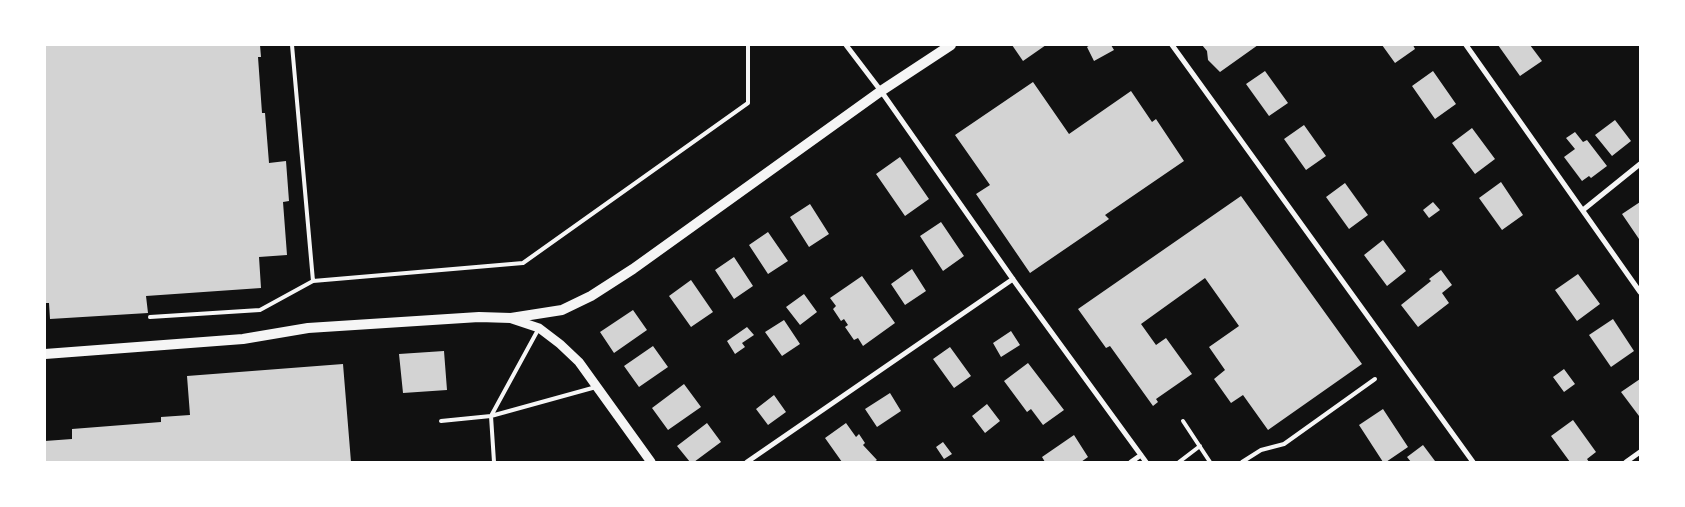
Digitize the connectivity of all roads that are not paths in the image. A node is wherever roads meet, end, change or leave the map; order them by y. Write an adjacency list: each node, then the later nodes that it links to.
1 (292, 45): 11 (lane)
2 (748, 45): 11 (lane)
3 (846, 45): 7 (street)
4 (950, 45): 7 (main road)
5 (1172, 45): 33 (street)
6 (1466, 45): 9 (street)
7 (881, 91): 10 (street); 14 (main road)
8 (1640, 164): 9 (street)
9 (1583, 210): 12 (street)
10 (1013, 279): 24 (street); 27 (street)
11 (313, 281): 13 (lane)
12 (1640, 292)
13 (150, 317)
14 (511, 318): 15 (street); 16 (main road)
15 (539, 328): 18 (street); 19 (lane)
16 (45, 354)
17 (1375, 379): 32 (lane)
18 (599, 387): 19 (lane); 26 (street)
19 (491, 416): 20 (lane); 25 (lane)
20 (441, 421)
21 (1183, 421): 22 (lane)
22 (1200, 446): 30 (lane); 31 (lane)
23 (1640, 452): 34 (street)
24 (1141, 455): 28 (street); 29 (street)
25 (494, 462)
26 (651, 462)
27 (747, 462)
28 (1131, 462)
29 (1146, 462)
30 (1179, 462)
31 (1210, 462)
32 (1242, 462)
33 (1474, 462)
34 (1626, 462)

